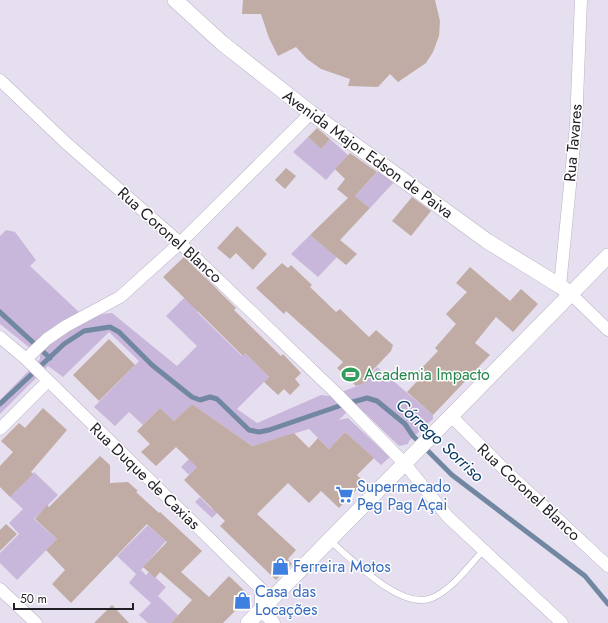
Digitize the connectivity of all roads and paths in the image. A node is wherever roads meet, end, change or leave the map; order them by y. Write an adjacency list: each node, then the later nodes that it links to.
1 (176, 0): 4 (street, Avenida Major Edson de Paiva)
2 (581, 0): 7 (street, Rua Tavares)
3 (0, 80): 5 (street, Rua Coronel Blanco)
4 (311, 113): 5 (street); 7 (street, Avenida Major Edson de Paiva)
5 (180, 243): 10 (street); 13 (street, Rua Coronel Blanco)
6 (608, 256): 7 (street)
7 (566, 290): 8 (street); 11 (street)
8 (608, 330)
9 (0, 337): 10 (street, Rua Duque de Caxias)
10 (37, 370): 12 (street); 18 (street, Rua Duque de Caxias)
11 (452, 418): 13 (street); 16 (street, Rua Coronel Blanco)
12 (0, 430)
13 (408, 461): 14 (street); 15 (street)
14 (329, 540): 15 (lane); 18 (street)
15 (484, 550): 22 (street)
16 (608, 566)
17 (0, 590): 19 (street)
18 (261, 611): 20 (street); 21 (street)
19 (36, 623)
20 (248, 623)
21 (274, 623)
22 (562, 623)

